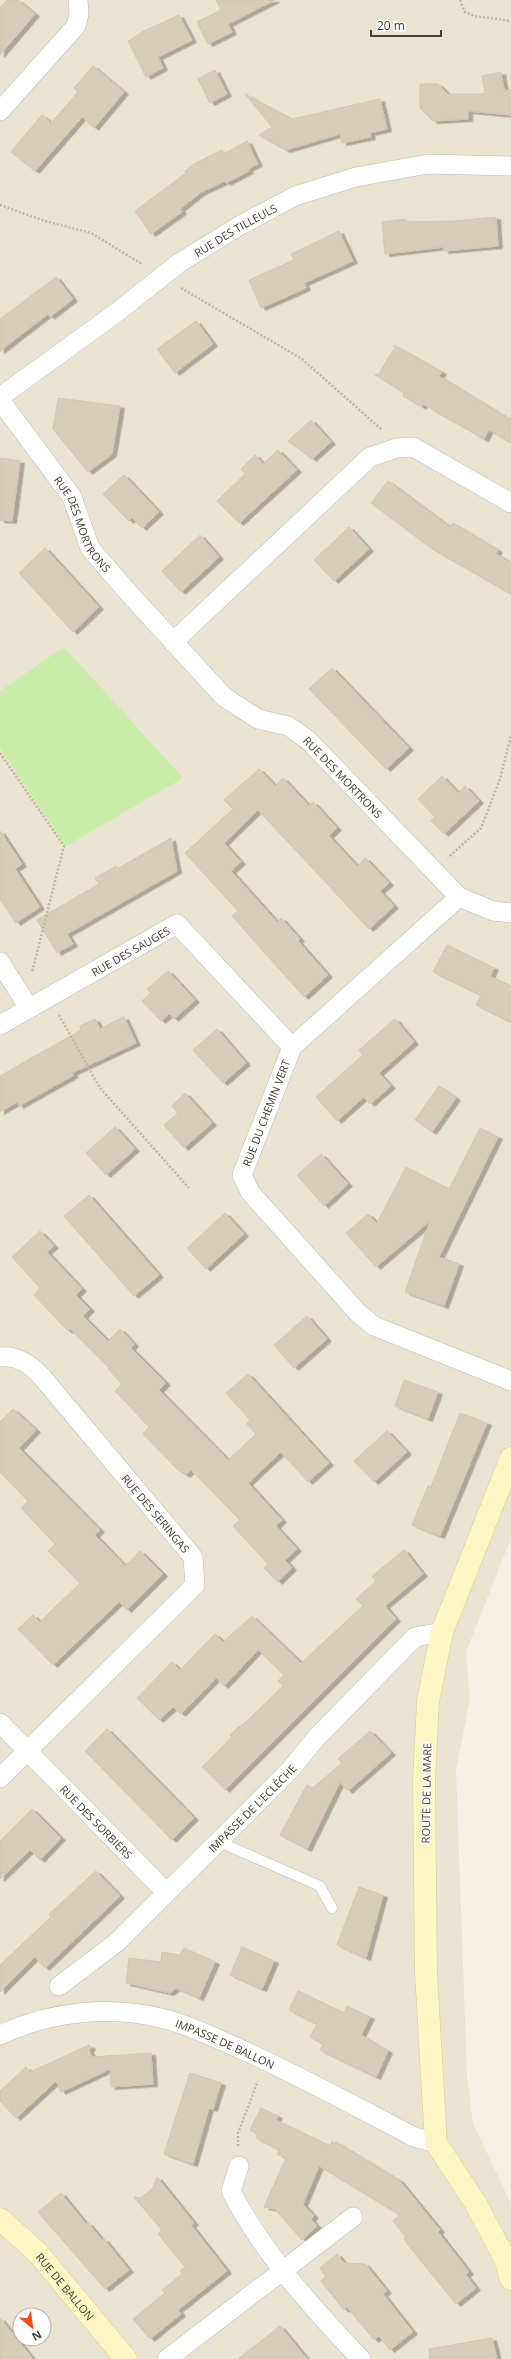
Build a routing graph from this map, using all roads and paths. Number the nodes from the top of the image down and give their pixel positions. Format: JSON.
{"nodes":[{"id":1,"x":78,"y":0,"type":"edge"},
{"id":2,"x":460,"y":0,"type":"edge"},
{"id":3,"x":511,"y":21,"type":"edge"},
{"id":4,"x":0,"y":111,"type":"edge"},
{"id":5,"x":511,"y":166,"type":"edge"},
{"id":6,"x":0,"y":205,"type":"edge"},
{"id":7,"x":162,"y":276,"type":"junction"},
{"id":8,"x":0,"y":398,"type":"edge"},
{"id":9,"x":403,"y":447,"type":"junction"},
{"id":10,"x":511,"y":502,"type":"edge"},
{"id":11,"x":173,"y":642,"type":"junction"},
{"id":12,"x":511,"y":735,"type":"edge"},
{"id":13,"x":0,"y":753,"type":"edge"},
{"id":14,"x":433,"y":870,"type":"junction"},
{"id":15,"x":459,"y":897,"type":"junction"},
{"id":16,"x":511,"y":912,"type":"edge"},
{"id":17,"x":0,"y":962,"type":"edge"},
{"id":18,"x":32,"y":972,"type":"dead end"},
{"id":19,"x":49,"y":997,"type":"junction"},
{"id":20,"x":29,"y":1008,"type":"junction"},
{"id":21,"x":0,"y":1025,"type":"edge"},
{"id":22,"x":292,"y":1047,"type":"junction"},
{"id":23,"x":189,"y":1188,"type":"dead end"},
{"id":24,"x":0,"y":1357,"type":"edge"},
{"id":25,"x":511,"y":1381,"type":"edge"},
{"id":26,"x":511,"y":1458,"type":"edge"},
{"id":27,"x":442,"y":1632,"type":"junction"},
{"id":28,"x":0,"y":1723,"type":"edge"},
{"id":29,"x":27,"y":1752,"type":"junction"},
{"id":30,"x":0,"y":1778,"type":"edge"},
{"id":31,"x":218,"y":1841,"type":"junction"},
{"id":32,"x":166,"y":1892,"type":"junction"},
{"id":33,"x":332,"y":1908,"type":"dead end"},
{"id":34,"x":59,"y":1986,"type":"dead end"},
{"id":35,"x":0,"y":2035,"type":"edge"},
{"id":36,"x":266,"y":2060,"type":"junction"},
{"id":37,"x":436,"y":2142,"type":"junction"},
{"id":38,"x":239,"y":2166,"type":"joint"},
{"id":39,"x":353,"y":2217,"type":"dead end"},
{"id":40,"x":0,"y":2220,"type":"edge"},
{"id":41,"x":284,"y":2270,"type":"junction"},
{"id":42,"x":511,"y":2279,"type":"edge"},
{"id":43,"x":126,"y":2359,"type":"edge"},
{"id":44,"x":167,"y":2359,"type":"edge"},
{"id":45,"x":361,"y":2359,"type":"edge"}],
"edges":[{"from":1,"to":4,"type":"street"},
{"from":2,"to":3,"type":"path"},
{"from":5,"to":7,"type":"street","name":"RUE DES TILLEULS"},
{"from":6,"to":7,"type":"path"},
{"from":7,"to":8,"type":"street","name":"RUE DES TILLEULS"},
{"from":7,"to":9,"type":"path"},
{"from":8,"to":11,"type":"street","name":"RUE DES MORTRONS"},
{"from":9,"to":10,"type":"street"},
{"from":9,"to":11,"type":"street"},
{"from":11,"to":14,"type":"street","name":"RUE DES MORTRONS"},
{"from":12,"to":14,"type":"path"},
{"from":13,"to":18,"type":"path"},
{"from":14,"to":15,"type":"street","name":"RUE DES MORTRONS"},
{"from":15,"to":16,"type":"street","name":"RUE DES MORTRONS"},
{"from":15,"to":22,"type":"street","name":"RUE DU CHEMIN VERT"},
{"from":17,"to":20,"type":"street"},
{"from":19,"to":20,"type":"street","name":"RUE DES SAUGES"},
{"from":19,"to":22,"type":"street","name":"RUE DES SAUGES"},
{"from":19,"to":23,"type":"path"},
{"from":20,"to":21,"type":"street","name":"RUE DES SAUGES"},
{"from":22,"to":25,"type":"street","name":"RUE DU CHEMIN VERT"},
{"from":24,"to":29,"type":"street","name":"RUE DES SERINGAS"},
{"from":26,"to":27,"type":"street","name":"ROUTE DE LA MARE"},
{"from":27,"to":31,"type":"street","name":"IMPASSE DE L'ECLÈCHE"},
{"from":27,"to":37,"type":"street","name":"ROUTE DE LA MARE"},
{"from":28,"to":29,"type":"street","name":"RUE DES SORBIERS"},
{"from":29,"to":30,"type":"street"},
{"from":29,"to":32,"type":"street","name":"RUE DES SORBIERS"},
{"from":31,"to":32,"type":"street","name":"IMPASSE DE L'ECLÈCHE"},
{"from":31,"to":33,"type":"lane"},
{"from":32,"to":34,"type":"street","name":"IMPASSE DE L'ECLÈCHE"},
{"from":35,"to":36,"type":"street","name":"IMPASSE DE BALLON"},
{"from":36,"to":37,"type":"street","name":"IMPASSE DE BALLON"},
{"from":36,"to":38,"type":"path"},
{"from":37,"to":42,"type":"street"},
{"from":38,"to":41,"type":"street"},
{"from":39,"to":41,"type":"street"},
{"from":40,"to":43,"type":"street","name":"RUE DE BALLON"},
{"from":41,"to":44,"type":"street"},
{"from":41,"to":45,"type":"street"}]}
